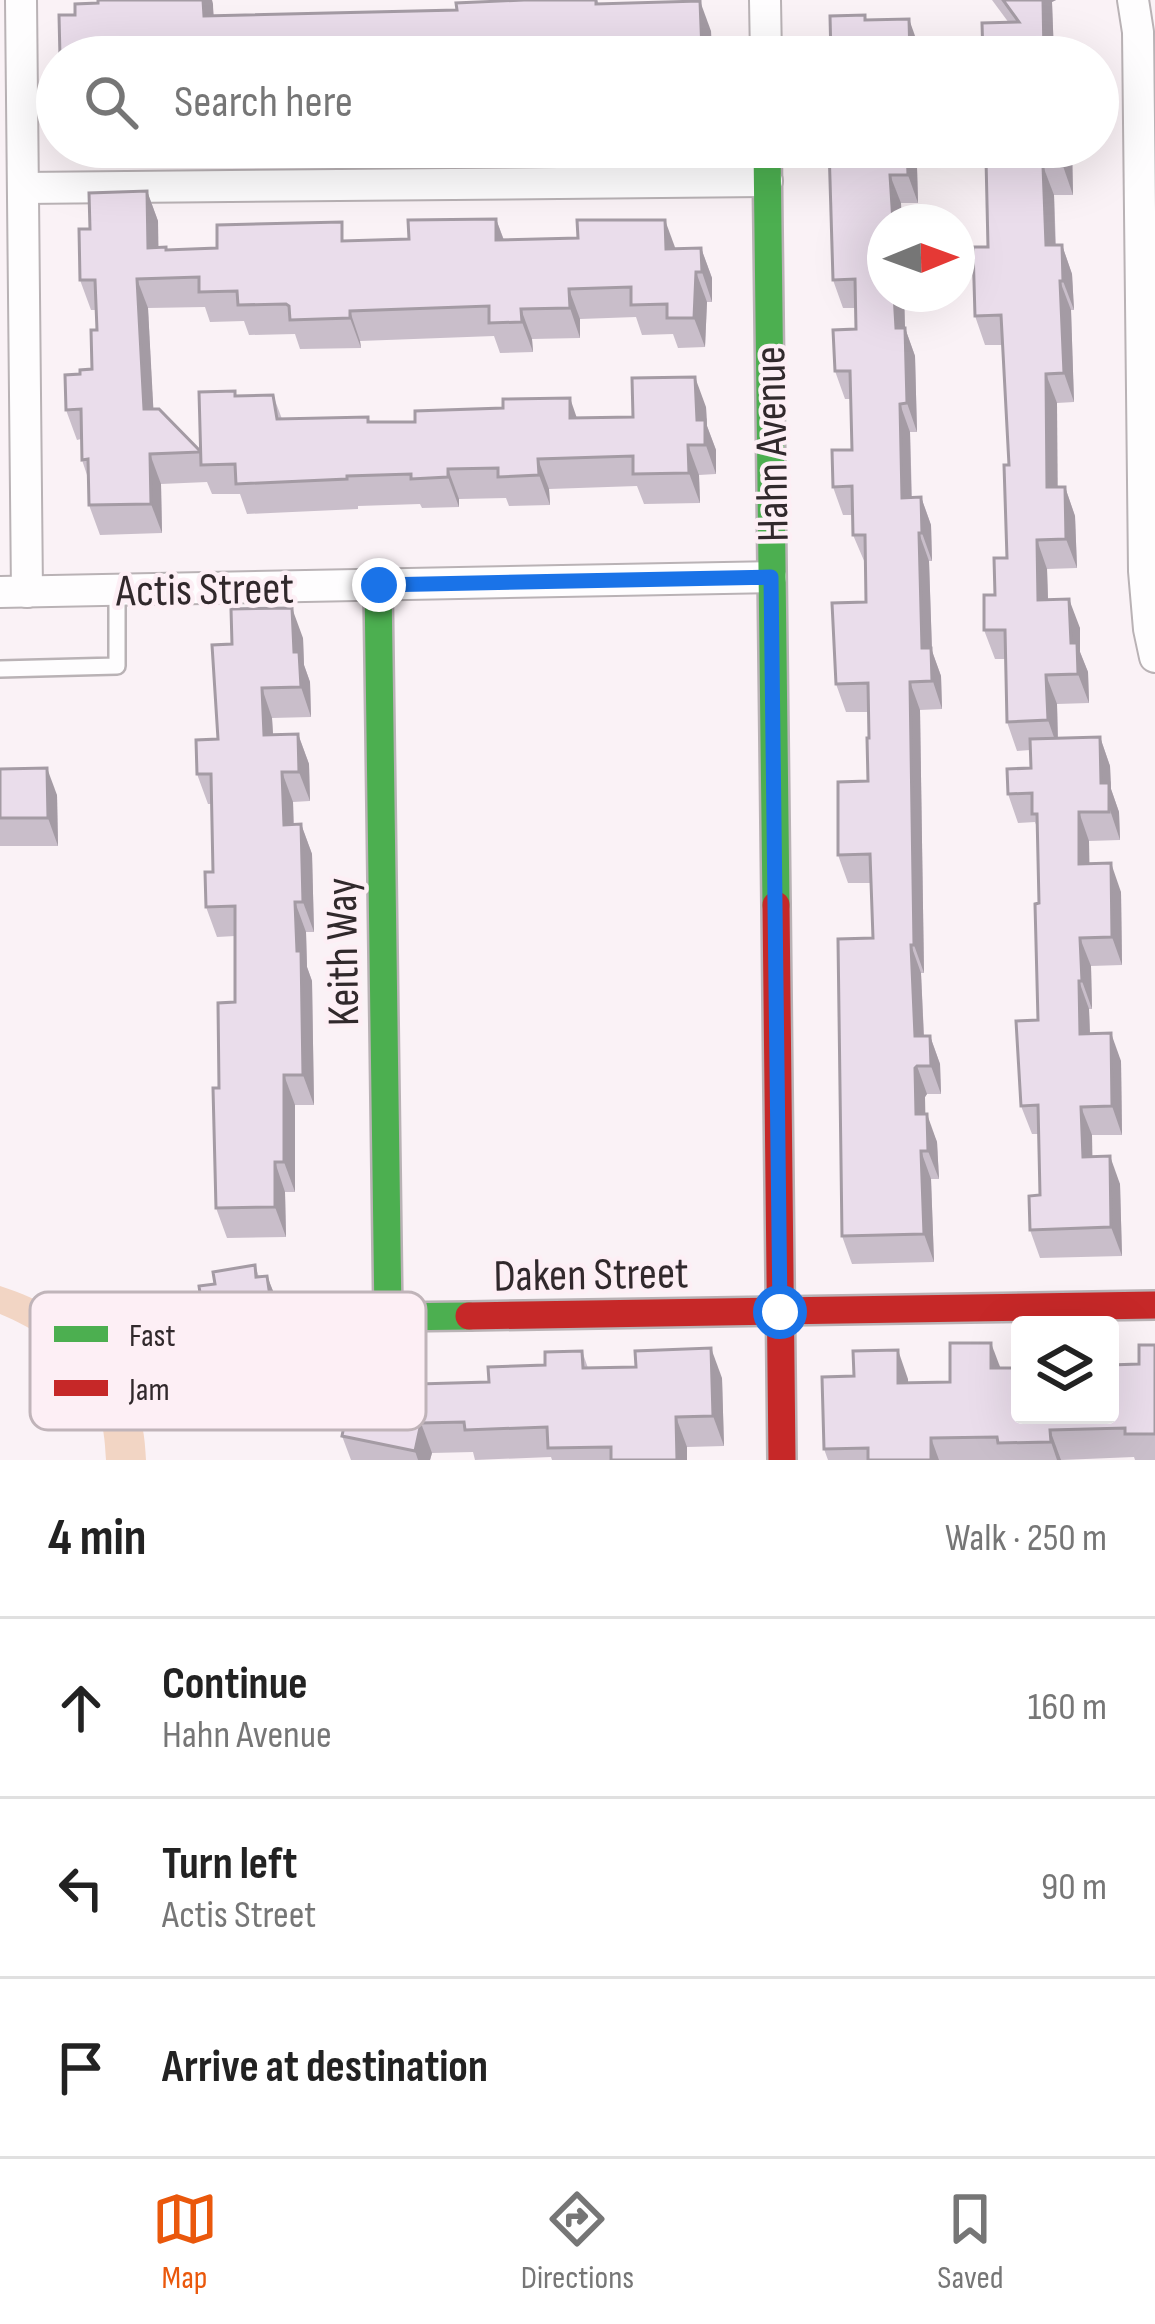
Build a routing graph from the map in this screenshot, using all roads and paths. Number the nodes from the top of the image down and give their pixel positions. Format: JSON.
{"nodes":[{"id":1,"x":21,"y":0,"type":"edge"},
{"id":2,"x":765,"y":0,"type":"edge"},
{"id":3,"x":1133,"y":0,"type":"edge"},
{"id":4,"x":766,"y":36,"type":"edge"},
{"id":5,"x":767,"y":168,"type":"edge"},
{"id":6,"x":767,"y":181,"type":"junction"},
{"id":7,"x":23,"y":188,"type":"junction"},
{"id":8,"x":771,"y":577,"type":"junction"},
{"id":9,"x":379,"y":585,"type":"junction"},
{"id":10,"x":117,"y":590,"type":"junction"},
{"id":11,"x":14,"y":592,"type":"edge"},
{"id":12,"x":1155,"y":657,"type":"edge"},
{"id":13,"x":0,"y":669,"type":"edge"},
{"id":14,"x":388,"y":1292,"type":"edge"},
{"id":15,"x":1155,"y":1305,"type":"edge"},
{"id":16,"x":780,"y":1312,"type":"junction"},
{"id":17,"x":426,"y":1317,"type":"edge"},
{"id":18,"x":782,"y":1460,"type":"edge"}],
"edges":[{"from":1,"to":7,"type":"street"},
{"from":2,"to":4,"type":"street"},
{"from":3,"to":12,"type":"street"},
{"from":5,"to":6,"type":"street","name":"Hahn Avenue"},
{"from":6,"to":7,"type":"street"},
{"from":6,"to":8,"type":"street","name":"Hahn Avenue"},
{"from":7,"to":11,"type":"street"},
{"from":8,"to":9,"type":"street","name":"Actis Street"},
{"from":8,"to":16,"type":"street","name":"Hahn Avenue"},
{"from":9,"to":10,"type":"street","name":"Actis Street"},
{"from":9,"to":14,"type":"street","name":"Keith Way"},
{"from":10,"to":11,"type":"street","name":"Actis Street"},
{"from":10,"to":13,"type":"lane"},
{"from":15,"to":16,"type":"street","name":"Daken Street"},
{"from":16,"to":17,"type":"street","name":"Daken Street"},
{"from":16,"to":18,"type":"street","name":"Hahn Avenue"}]}
